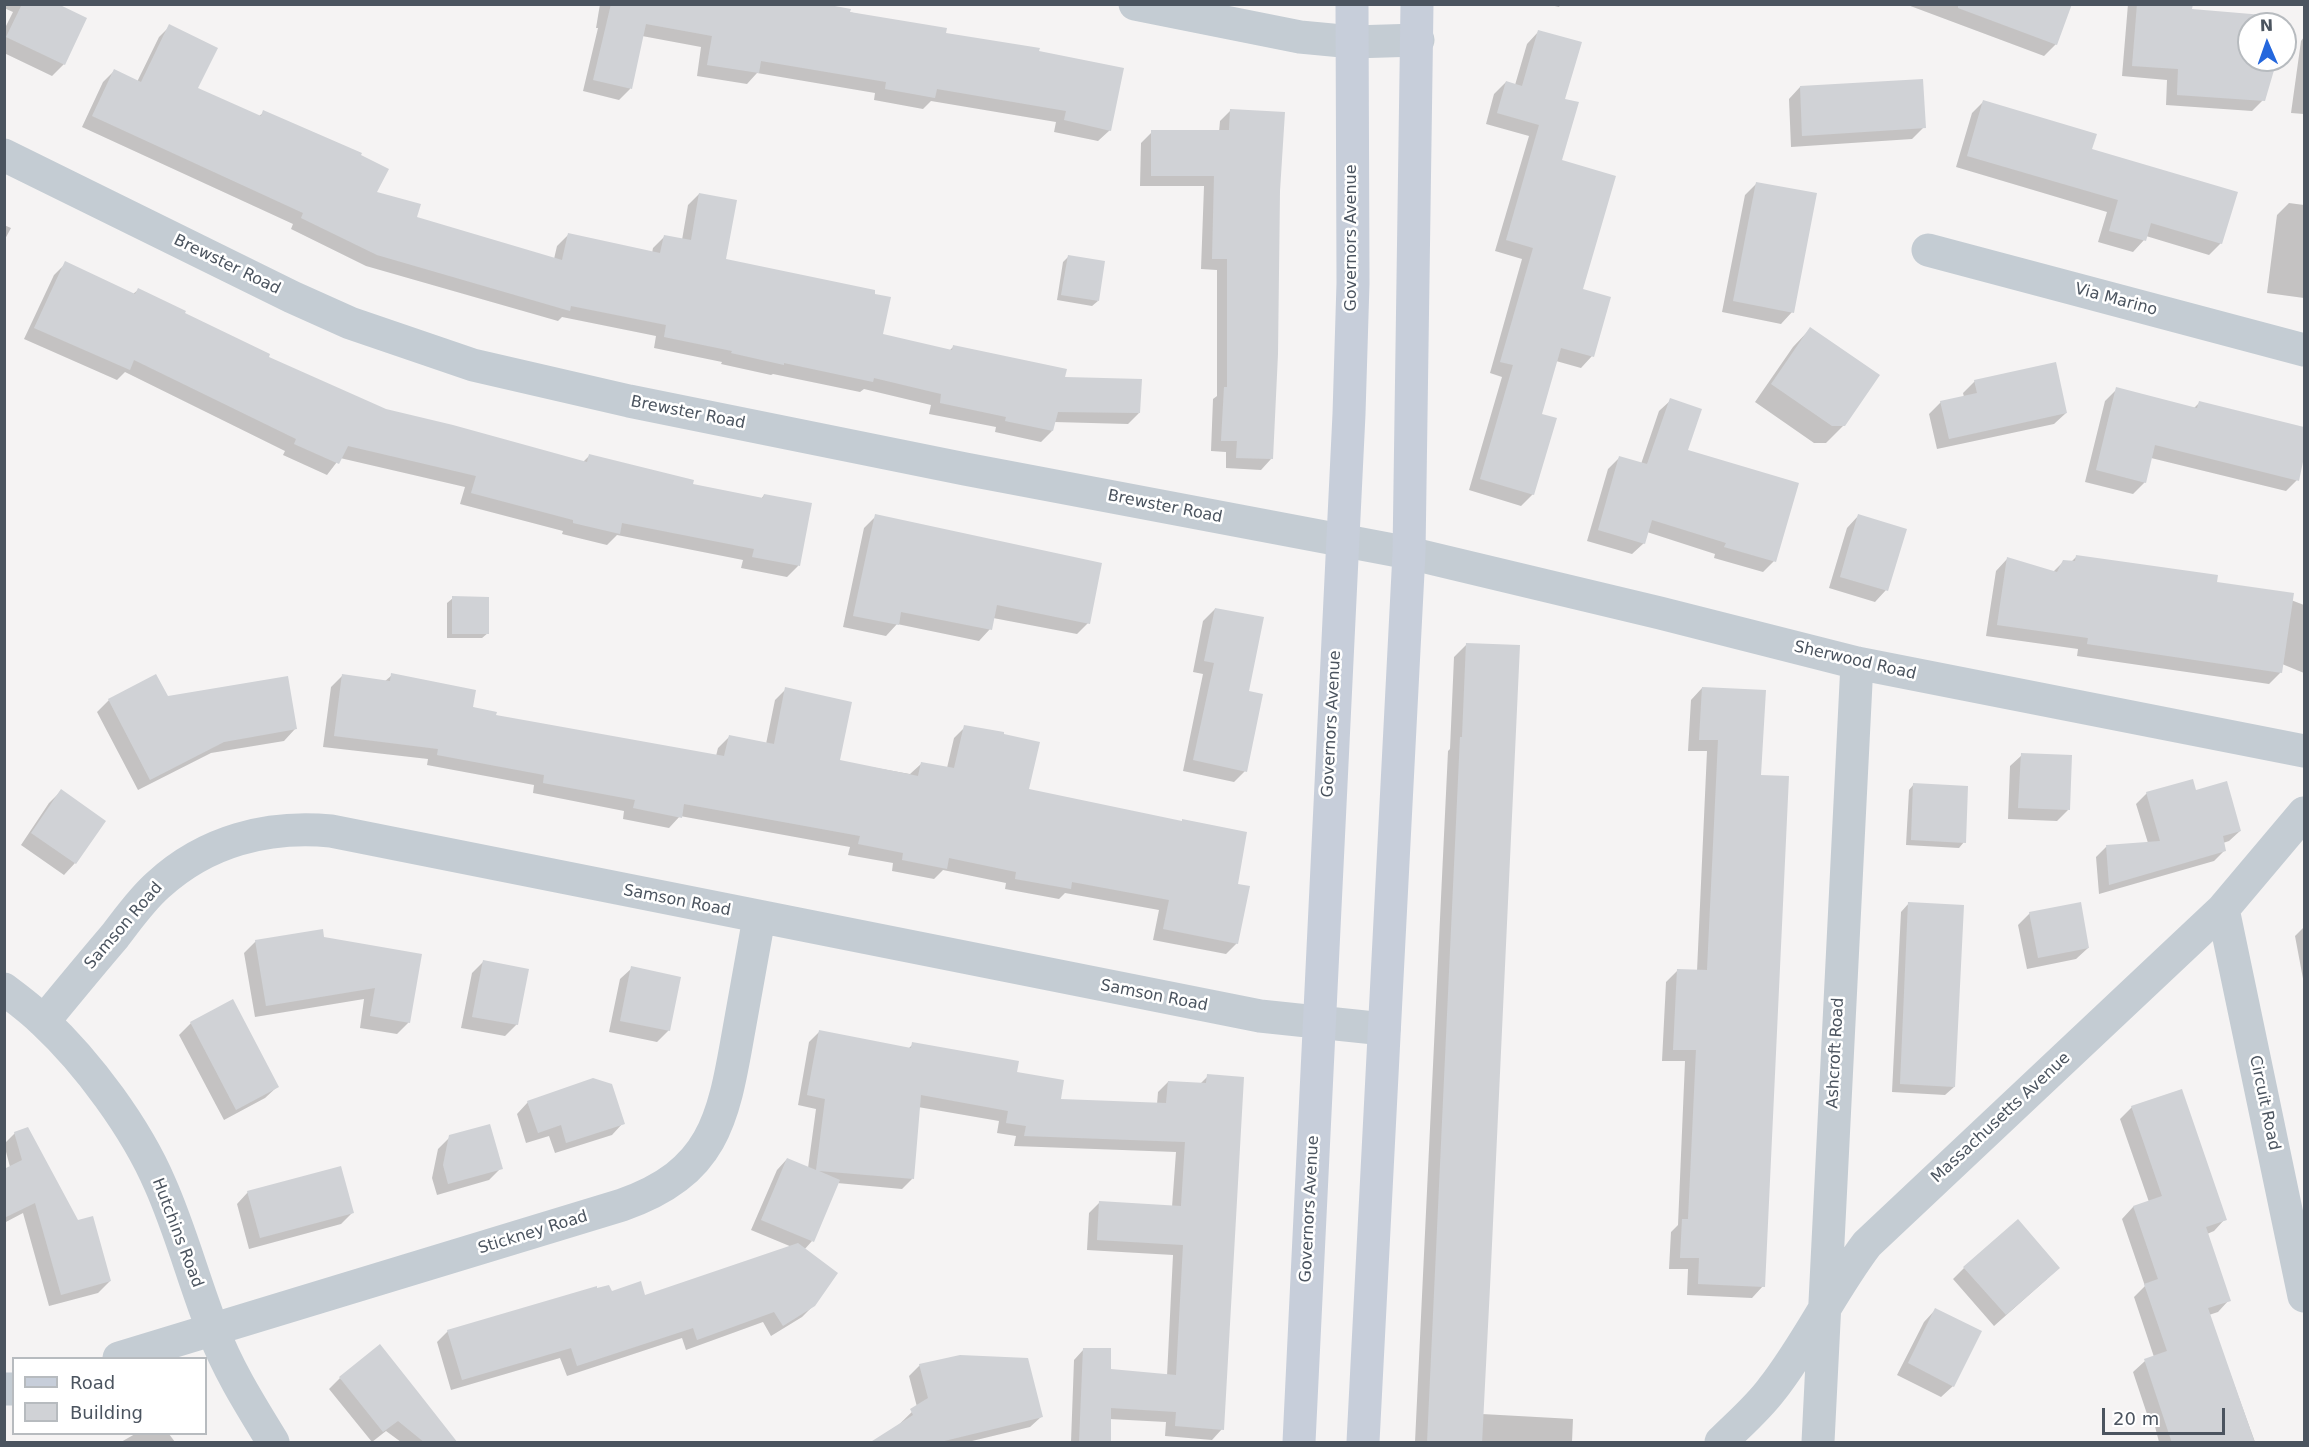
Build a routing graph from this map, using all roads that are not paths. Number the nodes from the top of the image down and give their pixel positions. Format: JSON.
{"nodes":[{"id":1,"x":1135,"y":4,"type":"edge"},
{"id":2,"x":1352,"y":4,"type":"edge"},
{"id":3,"x":1417,"y":4,"type":"edge"},
{"id":4,"x":1418,"y":40,"type":"junction"},
{"id":5,"x":1353,"y":42,"type":"junction"},
{"id":6,"x":4,"y":155,"type":"edge"},
{"id":7,"x":1928,"y":250,"type":"dead end"},
{"id":8,"x":2304,"y":350,"type":"edge"},
{"id":9,"x":1341,"y":541,"type":"junction"},
{"id":10,"x":1409,"y":554,"type":"junction"},
{"id":11,"x":1857,"y":663,"type":"junction"},
{"id":12,"x":2304,"y":751,"type":"edge"},
{"id":13,"x":2304,"y":813,"type":"edge"},
{"id":14,"x":2223,"y":909,"type":"junction"},
{"id":15,"x":759,"y":918,"type":"junction"},
{"id":16,"x":4,"y":989,"type":"edge"},
{"id":17,"x":44,"y":1021,"type":"junction"},
{"id":18,"x":1318,"y":1023,"type":"junction"},
{"id":19,"x":1384,"y":1029,"type":"junction"},
{"id":20,"x":2304,"y":1296,"type":"edge"},
{"id":21,"x":1823,"y":1308,"type":"junction"},
{"id":22,"x":213,"y":1330,"type":"junction"},
{"id":23,"x":125,"y":1357,"type":"edge"},
{"id":24,"x":273,"y":1443,"type":"edge"},
{"id":25,"x":1299,"y":1443,"type":"edge"},
{"id":26,"x":1364,"y":1443,"type":"edge"},
{"id":27,"x":1721,"y":1443,"type":"edge"},
{"id":28,"x":1818,"y":1443,"type":"edge"}],
"edges":[{"from":1,"to":5,"type":"street"},
{"from":2,"to":5,"type":"street","name":"Governors Avenue"},
{"from":3,"to":4,"type":"street"},
{"from":4,"to":5,"type":"street"},
{"from":4,"to":10,"type":"street"},
{"from":5,"to":9,"type":"street","name":"Governors Avenue"},
{"from":6,"to":9,"type":"street","name":"Brewster Road"},
{"from":7,"to":8,"type":"street","name":"Via Marino"},
{"from":9,"to":10,"type":"street","name":"Brewster Road"},
{"from":9,"to":18,"type":"street","name":"Governors Avenue"},
{"from":10,"to":11,"type":"street","name":"Sherwood Road"},
{"from":10,"to":19,"type":"street"},
{"from":11,"to":12,"type":"street","name":"Sherwood Road"},
{"from":11,"to":21,"type":"street","name":"Ashcroft Road"},
{"from":13,"to":14,"type":"street","name":"Massachusetts Avenue"},
{"from":14,"to":20,"type":"street","name":"Circuit Road"},
{"from":14,"to":21,"type":"street","name":"Massachusetts Avenue"},
{"from":15,"to":17,"type":"street","name":"Samson Road"},
{"from":15,"to":18,"type":"street","name":"Samson Road"},
{"from":15,"to":22,"type":"street","name":"Stickney Road"},
{"from":16,"to":17,"type":"street","name":"Hutchins Road"},
{"from":17,"to":22,"type":"street","name":"Hutchins Road"},
{"from":18,"to":19,"type":"street","name":"Samson Road"},
{"from":18,"to":25,"type":"street","name":"Governors Avenue"},
{"from":19,"to":26,"type":"street"},
{"from":21,"to":27,"type":"street","name":"Massachusetts Avenue"},
{"from":21,"to":28,"type":"street","name":"Ashcroft Road"},
{"from":22,"to":23,"type":"street","name":"Stickney Road"},
{"from":22,"to":24,"type":"street","name":"Hutchins Road"}]}
